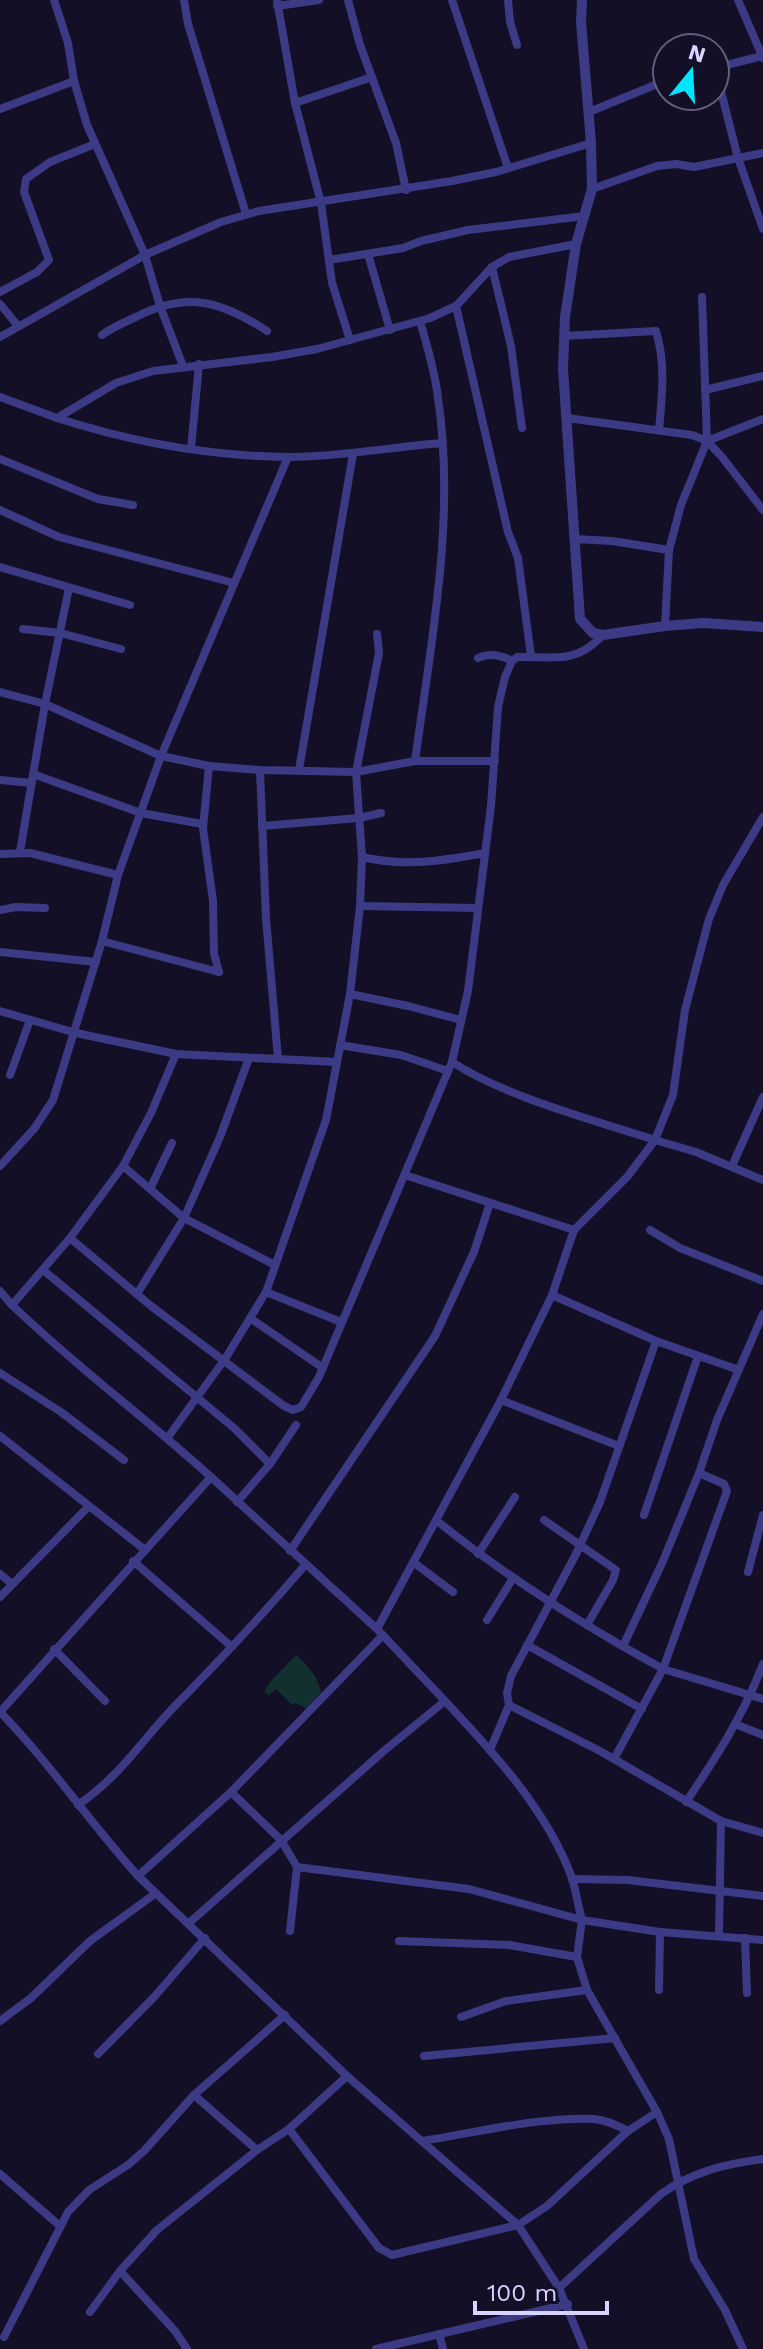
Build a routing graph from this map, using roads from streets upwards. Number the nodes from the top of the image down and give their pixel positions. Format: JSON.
{"nodes":[{"id":1,"x":54,"y":0,"type":"edge"},
{"id":2,"x":184,"y":0,"type":"edge"},
{"id":3,"x":319,"y":0,"type":"edge"},
{"id":4,"x":348,"y":0,"type":"edge"},
{"id":5,"x":452,"y":0,"type":"edge"},
{"id":6,"x":508,"y":0,"type":"edge"},
{"id":7,"x":582,"y":0,"type":"edge"},
{"id":8,"x":738,"y":0,"type":"edge"},
{"id":9,"x":277,"y":3,"type":"edge"},
{"id":10,"x":517,"y":45,"type":"dead end"},
{"id":11,"x":762,"y":58,"type":"edge"},
{"id":12,"x":372,"y":77,"type":"junction"},
{"id":13,"x":74,"y":81,"type":"junction"},
{"id":14,"x":651,"y":87,"type":"edge"},
{"id":15,"x":295,"y":103,"type":"junction"},
{"id":16,"x":0,"y":109,"type":"edge"},
{"id":17,"x":589,"y":112,"type":"junction"},
{"id":18,"x":591,"y":143,"type":"junction"},
{"id":19,"x":95,"y":144,"type":"junction"},
{"id":20,"x":763,"y":153,"type":"edge"},
{"id":21,"x":738,"y":158,"type":"junction"},
{"id":22,"x":508,"y":168,"type":"junction"},
{"id":23,"x":592,"y":189,"type":"junction"},
{"id":24,"x":406,"y":190,"type":"junction"},
{"id":25,"x":321,"y":203,"type":"junction"},
{"id":26,"x":246,"y":214,"type":"junction"},
{"id":27,"x":584,"y":216,"type":"junction"},
{"id":28,"x":763,"y":229,"type":"edge"},
{"id":29,"x":576,"y":244,"type":"junction"},
{"id":30,"x":368,"y":254,"type":"junction"},
{"id":31,"x":145,"y":255,"type":"junction"},
{"id":32,"x":329,"y":260,"type":"junction"},
{"id":33,"x":492,"y":267,"type":"junction"},
{"id":34,"x":0,"y":292,"type":"edge"},
{"id":35,"x":702,"y":297,"type":"dead end"},
{"id":36,"x":0,"y":304,"type":"edge"},
{"id":37,"x":160,"y":306,"type":"junction"},
{"id":38,"x":456,"y":306,"type":"junction"},
{"id":39,"x":420,"y":321,"type":"junction"},
{"id":40,"x":18,"y":326,"type":"junction"},
{"id":41,"x":390,"y":330,"type":"junction"},
{"id":42,"x":267,"y":331,"type":"dead end"},
{"id":43,"x":102,"y":335,"type":"dead end"},
{"id":44,"x":564,"y":336,"type":"junction"},
{"id":45,"x":0,"y":337,"type":"edge"},
{"id":46,"x":350,"y":340,"type":"junction"},
{"id":47,"x":199,"y":364,"type":"junction"},
{"id":48,"x":183,"y":366,"type":"junction"},
{"id":49,"x":763,"y":376,"type":"edge"},
{"id":50,"x":705,"y":390,"type":"junction"},
{"id":51,"x":0,"y":397,"type":"edge"},
{"id":52,"x":57,"y":418,"type":"junction"},
{"id":53,"x":567,"y":418,"type":"junction"},
{"id":54,"x":763,"y":419,"type":"edge"},
{"id":55,"x":522,"y":428,"type":"dead end"},
{"id":56,"x":659,"y":430,"type":"junction"},
{"id":57,"x":707,"y":441,"type":"junction"},
{"id":58,"x":442,"y":443,"type":"junction"},
{"id":59,"x":191,"y":449,"type":"junction"},
{"id":60,"x":353,"y":454,"type":"junction"},
{"id":61,"x":288,"y":457,"type":"junction"},
{"id":62,"x":0,"y":459,"type":"edge"},
{"id":63,"x":133,"y":505,"type":"dead end"},
{"id":64,"x":0,"y":510,"type":"edge"},
{"id":65,"x":763,"y":510,"type":"edge"},
{"id":66,"x":574,"y":539,"type":"junction"},
{"id":67,"x":669,"y":550,"type":"junction"},
{"id":68,"x":0,"y":567,"type":"edge"},
{"id":69,"x":234,"y":583,"type":"junction"},
{"id":70,"x":69,"y":588,"type":"junction"},
{"id":71,"x":130,"y":605,"type":"dead end"},
{"id":72,"x":665,"y":626,"type":"junction"},
{"id":73,"x":763,"y":627,"type":"edge"},
{"id":74,"x":23,"y":629,"type":"dead end"},
{"id":75,"x":60,"y":633,"type":"junction"},
{"id":76,"x":377,"y":634,"type":"dead end"},
{"id":77,"x":603,"y":635,"type":"junction"},
{"id":78,"x":121,"y":649,"type":"dead end"},
{"id":79,"x":531,"y":656,"type":"junction"},
{"id":80,"x":478,"y":658,"type":"dead end"},
{"id":81,"x":512,"y":661,"type":"junction"},
{"id":82,"x":0,"y":692,"type":"edge"},
{"id":83,"x":45,"y":704,"type":"junction"},
{"id":84,"x":161,"y":756,"type":"junction"},
{"id":85,"x":415,"y":761,"type":"junction"},
{"id":86,"x":495,"y":761,"type":"junction"},
{"id":87,"x":209,"y":766,"type":"junction"},
{"id":88,"x":260,"y":770,"type":"junction"},
{"id":89,"x":299,"y":770,"type":"junction"},
{"id":90,"x":356,"y":772,"type":"junction"},
{"id":91,"x":32,"y":778,"type":"junction"},
{"id":92,"x":0,"y":780,"type":"edge"},
{"id":93,"x":141,"y":813,"type":"junction"},
{"id":94,"x":381,"y":813,"type":"dead end"},
{"id":95,"x":763,"y":817,"type":"edge"},
{"id":96,"x":359,"y":818,"type":"junction"},
{"id":97,"x":202,"y":824,"type":"junction"},
{"id":98,"x":262,"y":826,"type":"junction"},
{"id":99,"x":20,"y":852,"type":"junction"},
{"id":100,"x":485,"y":853,"type":"junction"},
{"id":101,"x":0,"y":854,"type":"edge"},
{"id":102,"x":362,"y":857,"type":"junction"},
{"id":103,"x":118,"y":875,"type":"junction"},
{"id":104,"x":360,"y":906,"type":"junction"},
{"id":105,"x":45,"y":908,"type":"dead end"},
{"id":106,"x":478,"y":908,"type":"junction"},
{"id":107,"x":0,"y":910,"type":"edge"},
{"id":108,"x":102,"y":941,"type":"junction"},
{"id":109,"x":0,"y":952,"type":"edge"},
{"id":110,"x":96,"y":962,"type":"junction"},
{"id":111,"x":350,"y":994,"type":"junction"},
{"id":112,"x":0,"y":1011,"type":"edge"},
{"id":113,"x":30,"y":1020,"type":"junction"},
{"id":114,"x":461,"y":1020,"type":"junction"},
{"id":115,"x":76,"y":1033,"type":"junction"},
{"id":116,"x":340,"y":1045,"type":"junction"},
{"id":117,"x":176,"y":1054,"type":"junction"},
{"id":118,"x":249,"y":1058,"type":"junction"},
{"id":119,"x":278,"y":1059,"type":"junction"},
{"id":120,"x":337,"y":1062,"type":"junction"},
{"id":121,"x":450,"y":1067,"type":"junction"},
{"id":122,"x":10,"y":1075,"type":"dead end"},
{"id":123,"x":763,"y":1097,"type":"edge"},
{"id":124,"x":655,"y":1140,"type":"junction"},
{"id":125,"x":172,"y":1143,"type":"dead end"},
{"id":126,"x":0,"y":1166,"type":"edge"},
{"id":127,"x":123,"y":1166,"type":"junction"},
{"id":128,"x":732,"y":1166,"type":"junction"},
{"id":129,"x":405,"y":1175,"type":"junction"},
{"id":130,"x":763,"y":1180,"type":"edge"},
{"id":131,"x":150,"y":1189,"type":"junction"},
{"id":132,"x":490,"y":1203,"type":"junction"},
{"id":133,"x":184,"y":1218,"type":"junction"},
{"id":134,"x":574,"y":1230,"type":"junction"},
{"id":135,"x":650,"y":1230,"type":"dead end"},
{"id":136,"x":70,"y":1238,"type":"junction"},
{"id":137,"x":275,"y":1265,"type":"junction"},
{"id":138,"x":43,"y":1270,"type":"junction"},
{"id":139,"x":763,"y":1281,"type":"edge"},
{"id":140,"x":0,"y":1291,"type":"edge"},
{"id":141,"x":266,"y":1292,"type":"junction"},
{"id":142,"x":137,"y":1294,"type":"junction"},
{"id":143,"x":552,"y":1295,"type":"junction"},
{"id":144,"x":12,"y":1305,"type":"junction"},
{"id":145,"x":763,"y":1314,"type":"edge"},
{"id":146,"x":250,"y":1318,"type":"junction"},
{"id":147,"x":341,"y":1322,"type":"junction"},
{"id":148,"x":656,"y":1341,"type":"junction"},
{"id":149,"x":698,"y":1356,"type":"junction"},
{"id":150,"x":225,"y":1359,"type":"junction"},
{"id":151,"x":323,"y":1368,"type":"junction"},
{"id":152,"x":739,"y":1370,"type":"junction"},
{"id":153,"x":0,"y":1373,"type":"edge"},
{"id":154,"x":196,"y":1398,"type":"junction"},
{"id":155,"x":501,"y":1400,"type":"junction"},
{"id":156,"x":296,"y":1425,"type":"dead end"},
{"id":157,"x":0,"y":1436,"type":"edge"},
{"id":158,"x":168,"y":1437,"type":"junction"},
{"id":159,"x":619,"y":1446,"type":"junction"},
{"id":160,"x":124,"y":1460,"type":"dead end"},
{"id":161,"x":270,"y":1464,"type":"junction"},
{"id":162,"x":699,"y":1473,"type":"junction"},
{"id":163,"x":211,"y":1477,"type":"junction"},
{"id":164,"x":515,"y":1497,"type":"dead end"},
{"id":165,"x":237,"y":1502,"type":"junction"},
{"id":166,"x":89,"y":1506,"type":"junction"},
{"id":167,"x":644,"y":1515,"type":"dead end"},
{"id":168,"x":763,"y":1515,"type":"edge"},
{"id":169,"x":436,"y":1520,"type":"junction"},
{"id":170,"x":544,"y":1520,"type":"dead end"},
{"id":171,"x":580,"y":1545,"type":"junction"},
{"id":172,"x":144,"y":1549,"type":"junction"},
{"id":173,"x":290,"y":1551,"type":"junction"},
{"id":174,"x":478,"y":1554,"type":"junction"},
{"id":175,"x":133,"y":1561,"type":"junction"},
{"id":176,"x":413,"y":1562,"type":"junction"},
{"id":177,"x":305,"y":1565,"type":"junction"},
{"id":178,"x":748,"y":1572,"type":"dead end"},
{"id":179,"x":0,"y":1574,"type":"edge"},
{"id":180,"x":513,"y":1578,"type":"junction"},
{"id":181,"x":12,"y":1584,"type":"junction"},
{"id":182,"x":453,"y":1592,"type":"dead end"},
{"id":183,"x":0,"y":1597,"type":"edge"},
{"id":184,"x":551,"y":1602,"type":"junction"},
{"id":185,"x":487,"y":1620,"type":"dead end"},
{"id":186,"x":587,"y":1625,"type":"junction"},
{"id":187,"x":380,"y":1632,"type":"junction"},
{"id":188,"x":527,"y":1645,"type":"junction"},
{"id":189,"x":623,"y":1646,"type":"junction"},
{"id":190,"x":232,"y":1647,"type":"junction"},
{"id":191,"x":54,"y":1649,"type":"junction"},
{"id":192,"x":763,"y":1664,"type":"edge"},
{"id":193,"x":663,"y":1669,"type":"junction"},
{"id":194,"x":751,"y":1695,"type":"junction"},
{"id":195,"x":763,"y":1699,"type":"edge"},
{"id":196,"x":105,"y":1701,"type":"dead end"},
{"id":197,"x":445,"y":1701,"type":"junction"},
{"id":198,"x":509,"y":1705,"type":"junction"},
{"id":199,"x":642,"y":1709,"type":"junction"},
{"id":200,"x":0,"y":1712,"type":"edge"},
{"id":201,"x":735,"y":1724,"type":"junction"},
{"id":202,"x":763,"y":1735,"type":"edge"},
{"id":203,"x":490,"y":1750,"type":"junction"},
{"id":204,"x":614,"y":1759,"type":"junction"},
{"id":205,"x":231,"y":1792,"type":"junction"},
{"id":206,"x":686,"y":1802,"type":"junction"},
{"id":207,"x":78,"y":1805,"type":"junction"},
{"id":208,"x":721,"y":1821,"type":"junction"},
{"id":209,"x":763,"y":1833,"type":"edge"},
{"id":210,"x":281,"y":1840,"type":"junction"},
{"id":211,"x":297,"y":1867,"type":"junction"},
{"id":212,"x":138,"y":1876,"type":"junction"},
{"id":213,"x":572,"y":1879,"type":"junction"},
{"id":214,"x":720,"y":1890,"type":"junction"},
{"id":215,"x":156,"y":1893,"type":"junction"},
{"id":216,"x":763,"y":1896,"type":"edge"},
{"id":217,"x":582,"y":1920,"type":"junction"},
{"id":218,"x":189,"y":1923,"type":"junction"},
{"id":219,"x":290,"y":1931,"type":"dead end"},
{"id":220,"x":660,"y":1932,"type":"junction"},
{"id":221,"x":719,"y":1935,"type":"junction"},
{"id":222,"x":205,"y":1938,"type":"junction"},
{"id":223,"x":745,"y":1938,"type":"junction"},
{"id":224,"x":763,"y":1940,"type":"edge"},
{"id":225,"x":399,"y":1941,"type":"dead end"},
{"id":226,"x":577,"y":1957,"type":"junction"},
{"id":227,"x":587,"y":1990,"type":"junction"},
{"id":228,"x":659,"y":1990,"type":"dead end"},
{"id":229,"x":747,"y":1993,"type":"dead end"},
{"id":230,"x":285,"y":2015,"type":"junction"},
{"id":231,"x":461,"y":2017,"type":"dead end"},
{"id":232,"x":0,"y":2021,"type":"edge"},
{"id":233,"x":615,"y":2038,"type":"junction"},
{"id":234,"x":98,"y":2054,"type":"dead end"},
{"id":235,"x":424,"y":2056,"type":"dead end"},
{"id":236,"x":347,"y":2076,"type":"junction"},
{"id":237,"x":194,"y":2095,"type":"junction"},
{"id":238,"x":657,"y":2112,"type":"junction"},
{"id":239,"x":289,"y":2129,"type":"junction"},
{"id":240,"x":628,"y":2131,"type":"junction"},
{"id":241,"x":422,"y":2141,"type":"junction"},
{"id":242,"x":257,"y":2150,"type":"junction"},
{"id":243,"x":763,"y":2159,"type":"edge"},
{"id":244,"x":0,"y":2174,"type":"edge"},
{"id":245,"x":679,"y":2181,"type":"junction"},
{"id":246,"x":518,"y":2225,"type":"junction"},
{"id":247,"x":60,"y":2226,"type":"junction"},
{"id":248,"x":120,"y":2271,"type":"junction"},
{"id":249,"x":559,"y":2288,"type":"junction"},
{"id":250,"x":568,"y":2304,"type":"junction"},
{"id":251,"x":90,"y":2312,"type":"dead end"},
{"id":252,"x":439,"y":2334,"type":"junction"},
{"id":253,"x":4,"y":2337,"type":"dead end"},
{"id":254,"x":187,"y":2349,"type":"edge"},
{"id":255,"x":376,"y":2349,"type":"edge"},
{"id":256,"x":443,"y":2349,"type":"edge"},
{"id":257,"x":584,"y":2349,"type":"edge"},
{"id":258,"x":743,"y":2349,"type":"edge"}],
"edges":[{"from":1,"to":13,"type":"street"},
{"from":2,"to":26,"type":"street"},
{"from":3,"to":9,"type":"street"},
{"from":4,"to":12,"type":"street"},
{"from":5,"to":22,"type":"street"},
{"from":6,"to":10,"type":"street"},
{"from":7,"to":17,"type":"street"},
{"from":8,"to":11,"type":"street"},
{"from":9,"to":15,"type":"street"},
{"from":11,"to":21,"type":"street"},
{"from":12,"to":15,"type":"street"},
{"from":12,"to":24,"type":"street"},
{"from":13,"to":16,"type":"street"},
{"from":13,"to":19,"type":"street"},
{"from":14,"to":17,"type":"street"},
{"from":15,"to":25,"type":"street"},
{"from":17,"to":18,"type":"street"},
{"from":18,"to":22,"type":"street"},
{"from":18,"to":23,"type":"street"},
{"from":19,"to":31,"type":"street"},
{"from":19,"to":34,"type":"street"},
{"from":20,"to":21,"type":"street"},
{"from":21,"to":23,"type":"street"},
{"from":21,"to":28,"type":"street"},
{"from":22,"to":24,"type":"street"},
{"from":23,"to":27,"type":"street"},
{"from":24,"to":25,"type":"street"},
{"from":25,"to":26,"type":"street"},
{"from":25,"to":32,"type":"street"},
{"from":26,"to":31,"type":"street"},
{"from":27,"to":29,"type":"street"},
{"from":27,"to":30,"type":"street"},
{"from":29,"to":33,"type":"street"},
{"from":29,"to":44,"type":"street"},
{"from":30,"to":32,"type":"street"},
{"from":30,"to":41,"type":"street"},
{"from":31,"to":37,"type":"street"},
{"from":31,"to":40,"type":"street"},
{"from":32,"to":46,"type":"street"},
{"from":33,"to":38,"type":"street"},
{"from":33,"to":55,"type":"street"},
{"from":35,"to":50,"type":"street"},
{"from":36,"to":40,"type":"street"},
{"from":37,"to":42,"type":"street"},
{"from":37,"to":43,"type":"street"},
{"from":37,"to":48,"type":"street"},
{"from":38,"to":39,"type":"street"},
{"from":38,"to":79,"type":"street"},
{"from":39,"to":41,"type":"street"},
{"from":39,"to":58,"type":"street"},
{"from":40,"to":45,"type":"street"},
{"from":41,"to":46,"type":"street"},
{"from":44,"to":53,"type":"street"},
{"from":44,"to":56,"type":"street"},
{"from":46,"to":47,"type":"street"},
{"from":47,"to":48,"type":"street"},
{"from":47,"to":59,"type":"street"},
{"from":48,"to":52,"type":"street"},
{"from":49,"to":50,"type":"street"},
{"from":50,"to":57,"type":"street"},
{"from":51,"to":52,"type":"street"},
{"from":52,"to":59,"type":"street"},
{"from":53,"to":56,"type":"street"},
{"from":53,"to":66,"type":"street"},
{"from":54,"to":57,"type":"street"},
{"from":56,"to":57,"type":"street"},
{"from":57,"to":65,"type":"street"},
{"from":57,"to":67,"type":"street"},
{"from":58,"to":60,"type":"street"},
{"from":58,"to":85,"type":"street"},
{"from":59,"to":61,"type":"street"},
{"from":60,"to":61,"type":"street"},
{"from":60,"to":89,"type":"street"},
{"from":61,"to":69,"type":"street"},
{"from":62,"to":63,"type":"street"},
{"from":64,"to":69,"type":"street"},
{"from":66,"to":67,"type":"street"},
{"from":66,"to":77,"type":"street"},
{"from":67,"to":72,"type":"street"},
{"from":68,"to":70,"type":"street"},
{"from":69,"to":84,"type":"street"},
{"from":70,"to":71,"type":"street"},
{"from":70,"to":75,"type":"street"},
{"from":72,"to":73,"type":"street"},
{"from":72,"to":77,"type":"street"},
{"from":74,"to":75,"type":"street"},
{"from":75,"to":78,"type":"street"},
{"from":75,"to":83,"type":"street"},
{"from":76,"to":90,"type":"street"},
{"from":77,"to":79,"type":"street"},
{"from":79,"to":81,"type":"street"},
{"from":80,"to":81,"type":"street"},
{"from":81,"to":86,"type":"street"},
{"from":82,"to":83,"type":"street"},
{"from":83,"to":84,"type":"street"},
{"from":83,"to":91,"type":"street"},
{"from":84,"to":87,"type":"street"},
{"from":84,"to":93,"type":"street"},
{"from":85,"to":86,"type":"street"},
{"from":85,"to":90,"type":"street"},
{"from":86,"to":100,"type":"street"},
{"from":87,"to":88,"type":"street"},
{"from":87,"to":97,"type":"street"},
{"from":88,"to":89,"type":"street"},
{"from":88,"to":98,"type":"street"},
{"from":89,"to":90,"type":"street"},
{"from":90,"to":96,"type":"street"},
{"from":91,"to":92,"type":"street"},
{"from":91,"to":93,"type":"street"},
{"from":91,"to":99,"type":"street"},
{"from":93,"to":97,"type":"street"},
{"from":93,"to":103,"type":"street"},
{"from":94,"to":96,"type":"street"},
{"from":95,"to":124,"type":"street"},
{"from":96,"to":98,"type":"street"},
{"from":96,"to":102,"type":"street"},
{"from":97,"to":108,"type":"street"},
{"from":98,"to":119,"type":"street"},
{"from":99,"to":101,"type":"street"},
{"from":99,"to":103,"type":"street"},
{"from":100,"to":102,"type":"street"},
{"from":100,"to":106,"type":"street"},
{"from":102,"to":104,"type":"street"},
{"from":103,"to":108,"type":"street"},
{"from":104,"to":106,"type":"street"},
{"from":104,"to":111,"type":"street"},
{"from":105,"to":107,"type":"street"},
{"from":106,"to":114,"type":"street"},
{"from":108,"to":110,"type":"street"},
{"from":109,"to":110,"type":"street"},
{"from":110,"to":115,"type":"street"},
{"from":111,"to":114,"type":"street"},
{"from":111,"to":116,"type":"street"},
{"from":112,"to":113,"type":"street"},
{"from":113,"to":115,"type":"street"},
{"from":113,"to":122,"type":"street"},
{"from":114,"to":121,"type":"street"},
{"from":115,"to":117,"type":"street"},
{"from":115,"to":126,"type":"street"},
{"from":116,"to":120,"type":"street"},
{"from":116,"to":121,"type":"street"},
{"from":117,"to":118,"type":"street"},
{"from":117,"to":127,"type":"street"},
{"from":118,"to":119,"type":"street"},
{"from":118,"to":133,"type":"street"},
{"from":119,"to":120,"type":"street"},
{"from":120,"to":137,"type":"street"},
{"from":121,"to":124,"type":"street"},
{"from":121,"to":129,"type":"street"},
{"from":123,"to":128,"type":"street"},
{"from":124,"to":128,"type":"street"},
{"from":124,"to":134,"type":"street"},
{"from":125,"to":131,"type":"street"},
{"from":127,"to":131,"type":"street"},
{"from":127,"to":136,"type":"street"},
{"from":128,"to":130,"type":"street"},
{"from":129,"to":132,"type":"street"},
{"from":129,"to":147,"type":"street"},
{"from":131,"to":133,"type":"street"},
{"from":132,"to":134,"type":"street"},
{"from":132,"to":173,"type":"street"},
{"from":133,"to":137,"type":"street"},
{"from":133,"to":142,"type":"street"},
{"from":134,"to":143,"type":"street"},
{"from":135,"to":139,"type":"street"},
{"from":136,"to":138,"type":"street"},
{"from":136,"to":142,"type":"street"},
{"from":137,"to":141,"type":"street"},
{"from":138,"to":144,"type":"street"},
{"from":138,"to":154,"type":"street"},
{"from":140,"to":144,"type":"street"},
{"from":141,"to":146,"type":"street"},
{"from":141,"to":147,"type":"street"},
{"from":142,"to":150,"type":"street"},
{"from":143,"to":148,"type":"street"},
{"from":143,"to":155,"type":"street"},
{"from":144,"to":158,"type":"street"},
{"from":145,"to":152,"type":"street"},
{"from":146,"to":150,"type":"street"},
{"from":146,"to":151,"type":"street"},
{"from":147,"to":151,"type":"street"},
{"from":148,"to":149,"type":"street"},
{"from":148,"to":159,"type":"street"},
{"from":149,"to":152,"type":"street"},
{"from":149,"to":167,"type":"street"},
{"from":150,"to":151,"type":"street"},
{"from":150,"to":154,"type":"street"},
{"from":152,"to":162,"type":"street"},
{"from":153,"to":160,"type":"street"},
{"from":154,"to":158,"type":"street"},
{"from":154,"to":161,"type":"street"},
{"from":155,"to":159,"type":"street"},
{"from":155,"to":169,"type":"street"},
{"from":156,"to":161,"type":"street"},
{"from":157,"to":166,"type":"street"},
{"from":158,"to":163,"type":"street"},
{"from":159,"to":171,"type":"street"},
{"from":161,"to":165,"type":"street"},
{"from":162,"to":189,"type":"street"},
{"from":162,"to":193,"type":"street"},
{"from":163,"to":165,"type":"street"},
{"from":163,"to":172,"type":"street"},
{"from":164,"to":174,"type":"street"},
{"from":165,"to":173,"type":"street"},
{"from":166,"to":172,"type":"street"},
{"from":166,"to":181,"type":"street"},
{"from":168,"to":178,"type":"street"},
{"from":169,"to":174,"type":"street"},
{"from":169,"to":176,"type":"street"},
{"from":170,"to":171,"type":"street"},
{"from":171,"to":184,"type":"street"},
{"from":171,"to":186,"type":"street"},
{"from":172,"to":175,"type":"street"},
{"from":173,"to":177,"type":"street"},
{"from":174,"to":180,"type":"street"},
{"from":175,"to":190,"type":"street"},
{"from":175,"to":191,"type":"street"},
{"from":176,"to":182,"type":"street"},
{"from":176,"to":187,"type":"street"},
{"from":177,"to":187,"type":"street"},
{"from":177,"to":190,"type":"street"},
{"from":179,"to":181,"type":"street"},
{"from":180,"to":184,"type":"street"},
{"from":180,"to":185,"type":"street"},
{"from":181,"to":183,"type":"street"},
{"from":184,"to":186,"type":"street"},
{"from":184,"to":188,"type":"street"},
{"from":186,"to":189,"type":"street"},
{"from":187,"to":197,"type":"street"},
{"from":187,"to":205,"type":"street"},
{"from":188,"to":198,"type":"street"},
{"from":188,"to":199,"type":"street"},
{"from":189,"to":193,"type":"street"},
{"from":190,"to":207,"type":"street"},
{"from":191,"to":196,"type":"street"},
{"from":191,"to":200,"type":"street"},
{"from":192,"to":194,"type":"street"},
{"from":193,"to":194,"type":"street"},
{"from":193,"to":199,"type":"street"},
{"from":194,"to":195,"type":"street"},
{"from":194,"to":201,"type":"street"},
{"from":197,"to":203,"type":"street"},
{"from":197,"to":210,"type":"street"},
{"from":198,"to":203,"type":"street"},
{"from":198,"to":204,"type":"street"},
{"from":199,"to":204,"type":"street"},
{"from":200,"to":207,"type":"street"},
{"from":201,"to":202,"type":"street"},
{"from":201,"to":206,"type":"street"},
{"from":203,"to":213,"type":"street"},
{"from":204,"to":206,"type":"street"},
{"from":205,"to":210,"type":"street"},
{"from":205,"to":212,"type":"street"},
{"from":206,"to":208,"type":"street"},
{"from":207,"to":212,"type":"street"},
{"from":208,"to":209,"type":"street"},
{"from":208,"to":214,"type":"street"},
{"from":210,"to":211,"type":"street"},
{"from":210,"to":218,"type":"street"},
{"from":211,"to":217,"type":"street"},
{"from":211,"to":219,"type":"street"},
{"from":212,"to":215,"type":"street"},
{"from":213,"to":214,"type":"street"},
{"from":213,"to":217,"type":"street"},
{"from":214,"to":216,"type":"street"},
{"from":214,"to":221,"type":"street"},
{"from":215,"to":218,"type":"street"},
{"from":215,"to":232,"type":"street"},
{"from":217,"to":220,"type":"street"},
{"from":217,"to":226,"type":"street"},
{"from":218,"to":222,"type":"street"},
{"from":220,"to":221,"type":"street"},
{"from":220,"to":228,"type":"street"},
{"from":221,"to":223,"type":"street"},
{"from":222,"to":230,"type":"street"},
{"from":222,"to":234,"type":"street"},
{"from":223,"to":224,"type":"street"},
{"from":223,"to":229,"type":"street"},
{"from":225,"to":226,"type":"street"},
{"from":226,"to":227,"type":"street"},
{"from":227,"to":231,"type":"street"},
{"from":227,"to":233,"type":"street"},
{"from":230,"to":236,"type":"street"},
{"from":230,"to":237,"type":"street"},
{"from":233,"to":235,"type":"street"},
{"from":233,"to":238,"type":"street"},
{"from":236,"to":239,"type":"street"},
{"from":236,"to":241,"type":"street"},
{"from":237,"to":242,"type":"street"},
{"from":237,"to":247,"type":"street"},
{"from":238,"to":240,"type":"street"},
{"from":238,"to":245,"type":"street"},
{"from":239,"to":242,"type":"street"},
{"from":239,"to":246,"type":"street"},
{"from":240,"to":241,"type":"street"},
{"from":240,"to":246,"type":"street"},
{"from":241,"to":246,"type":"street"},
{"from":242,"to":248,"type":"street"},
{"from":243,"to":245,"type":"street"},
{"from":244,"to":247,"type":"street"},
{"from":245,"to":249,"type":"street"},
{"from":245,"to":258,"type":"street"},
{"from":246,"to":249,"type":"street"},
{"from":247,"to":253,"type":"street"},
{"from":248,"to":251,"type":"street"},
{"from":248,"to":254,"type":"street"},
{"from":249,"to":250,"type":"street"},
{"from":250,"to":252,"type":"street"},
{"from":250,"to":257,"type":"street"},
{"from":252,"to":255,"type":"street"},
{"from":252,"to":256,"type":"street"}]}
